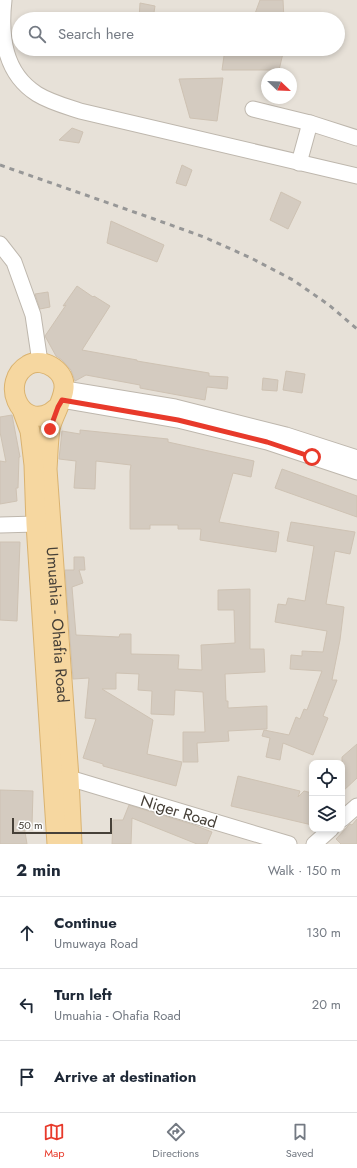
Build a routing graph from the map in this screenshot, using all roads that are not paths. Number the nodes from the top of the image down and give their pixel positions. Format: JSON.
{"nodes":[{"id":1,"x":4,"y":0,"type":"edge"},
{"id":2,"x":253,"y":109,"type":"dead end"},
{"id":3,"x":310,"y":123,"type":"junction"},
{"id":4,"x":357,"y":138,"type":"edge"},
{"id":5,"x":299,"y":163,"type":"junction"},
{"id":6,"x":357,"y":176,"type":"edge"},
{"id":7,"x":0,"y":244,"type":"edge"},
{"id":8,"x":31,"y":365,"type":"junction"},
{"id":9,"x":0,"y":376,"type":"edge"},
{"id":10,"x":0,"y":396,"type":"edge"},
{"id":11,"x":62,"y":399,"type":"junction"},
{"id":12,"x":20,"y":408,"type":"junction"},
{"id":13,"x":357,"y":458,"type":"edge"},
{"id":14,"x":357,"y":472,"type":"edge"},
{"id":15,"x":36,"y":524,"type":"junction"},
{"id":16,"x":0,"y":525,"type":"edge"},
{"id":17,"x":69,"y":778,"type":"junction"},
{"id":18,"x":357,"y":806,"type":"edge"},
{"id":19,"x":345,"y":816,"type":"edge"},
{"id":20,"x":328,"y":832,"type":"edge"},
{"id":21,"x":57,"y":844,"type":"edge"},
{"id":22,"x":72,"y":844,"type":"edge"},
{"id":23,"x":289,"y":844,"type":"edge"},
{"id":24,"x":314,"y":844,"type":"edge"}],
"edges":[{"from":1,"to":5,"type":"street"},
{"from":2,"to":3,"type":"street"},
{"from":3,"to":4,"type":"street"},
{"from":3,"to":5,"type":"street"},
{"from":5,"to":6,"type":"street"},
{"from":7,"to":8,"type":"street"},
{"from":8,"to":9,"type":"main road"},
{"from":8,"to":11,"type":"main road"},
{"from":8,"to":12,"type":"main road"},
{"from":10,"to":12,"type":"main road"},
{"from":11,"to":12,"type":"main road"},
{"from":11,"to":13,"type":"street"},
{"from":11,"to":14,"type":"street"},
{"from":11,"to":17,"type":"main road","name":"Umuahia - Ohafia Road"},
{"from":12,"to":15,"type":"main road","name":"Umuahia - Ohafia Road"},
{"from":15,"to":16,"type":"street"},
{"from":15,"to":21,"type":"main road","name":"Umuahia - Ohafia Road"},
{"from":17,"to":22,"type":"main road","name":"Umuahia - Ohafia Road"},
{"from":17,"to":23,"type":"street","name":"Niger Road"},
{"from":18,"to":19,"type":"street"},
{"from":20,"to":24,"type":"street"}]}
